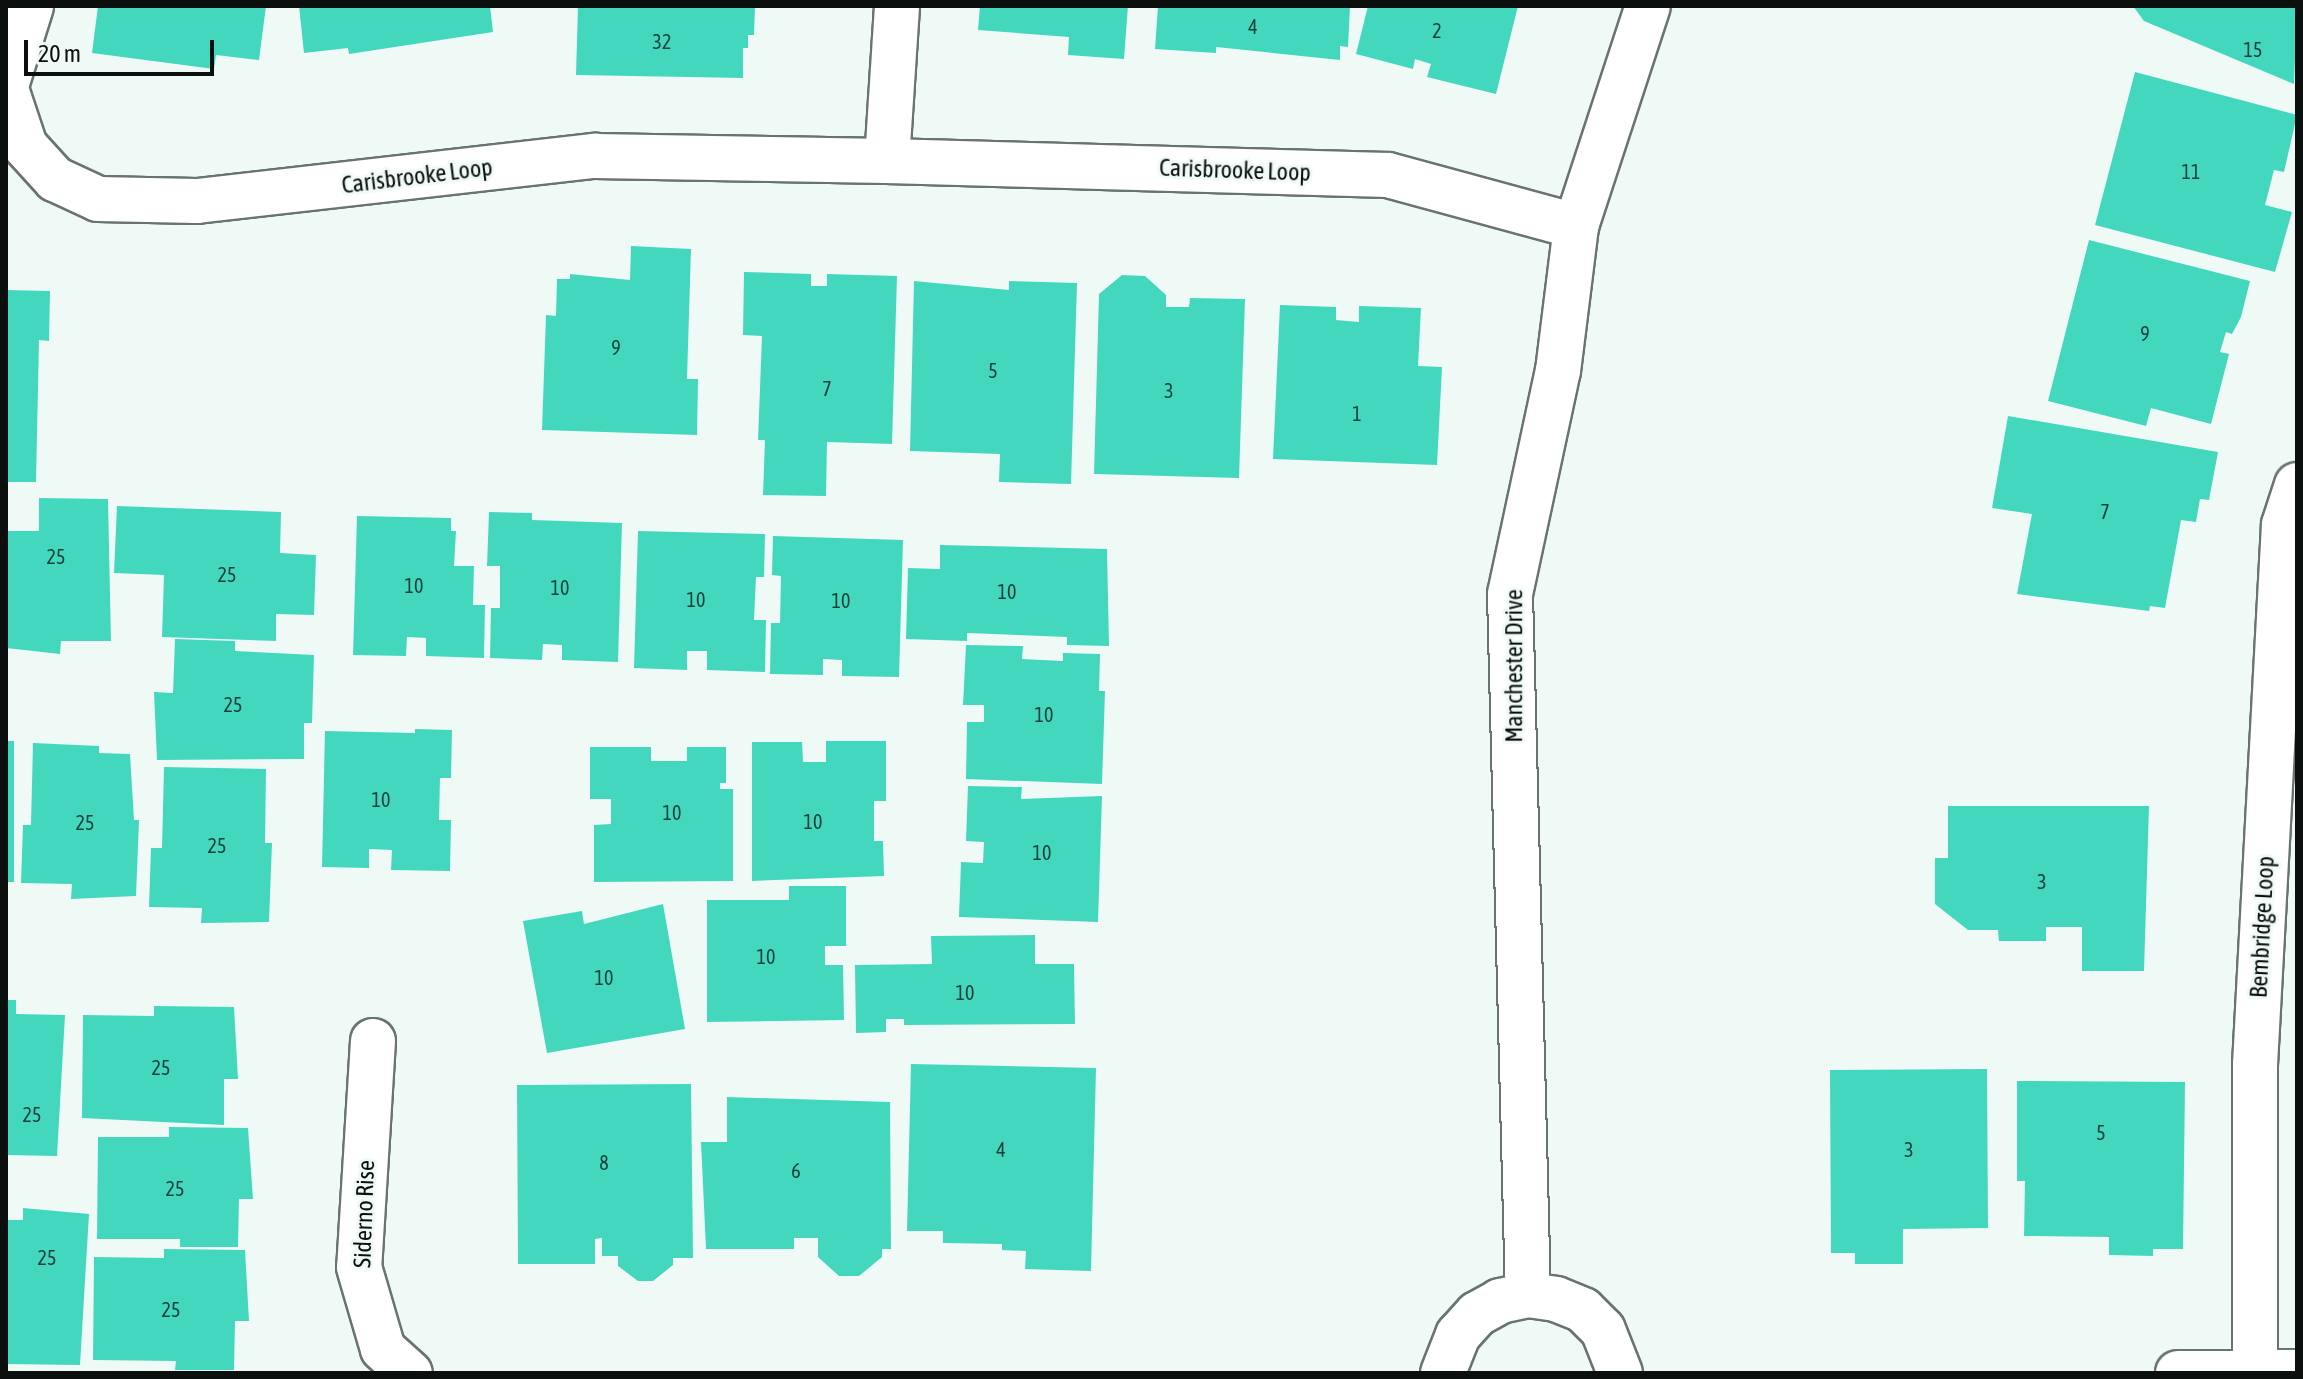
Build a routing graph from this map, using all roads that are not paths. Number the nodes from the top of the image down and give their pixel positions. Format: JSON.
{"nodes":[{"id":1,"x":31,"y":6,"type":"edge"},
{"id":2,"x":897,"y":6,"type":"edge"},
{"id":3,"x":1648,"y":6,"type":"edge"},
{"id":4,"x":6,"y":88,"type":"edge"},
{"id":5,"x":887,"y":161,"type":"junction"},
{"id":6,"x":1576,"y":226,"type":"junction"},
{"id":7,"x":2297,"y":485,"type":"edge"},
{"id":8,"x":373,"y":1041,"type":"dead end"},
{"id":9,"x":1528,"y":1295,"type":"junction"},
{"id":10,"x":2276,"y":1372,"type":"edge"},
{"id":11,"x":410,"y":1373,"type":"edge"},
{"id":12,"x":1443,"y":1373,"type":"edge"},
{"id":13,"x":1620,"y":1373,"type":"edge"},
{"id":14,"x":2178,"y":1373,"type":"edge"}],
"edges":[{"from":1,"to":4,"type":"street","name":"Carisbrooke Loop"},
{"from":2,"to":5,"type":"street"},
{"from":3,"to":6,"type":"street","name":"Manchester Drive"},
{"from":4,"to":5,"type":"street","name":"Carisbrooke Loop"},
{"from":5,"to":6,"type":"street","name":"Carisbrooke Loop"},
{"from":6,"to":9,"type":"street","name":"Manchester Drive"},
{"from":7,"to":10,"type":"street","name":"Bembridge Loop"},
{"from":8,"to":11,"type":"street","name":"Siderno Rise"},
{"from":9,"to":12,"type":"street"},
{"from":9,"to":13,"type":"street"},
{"from":10,"to":14,"type":"street"}]}
